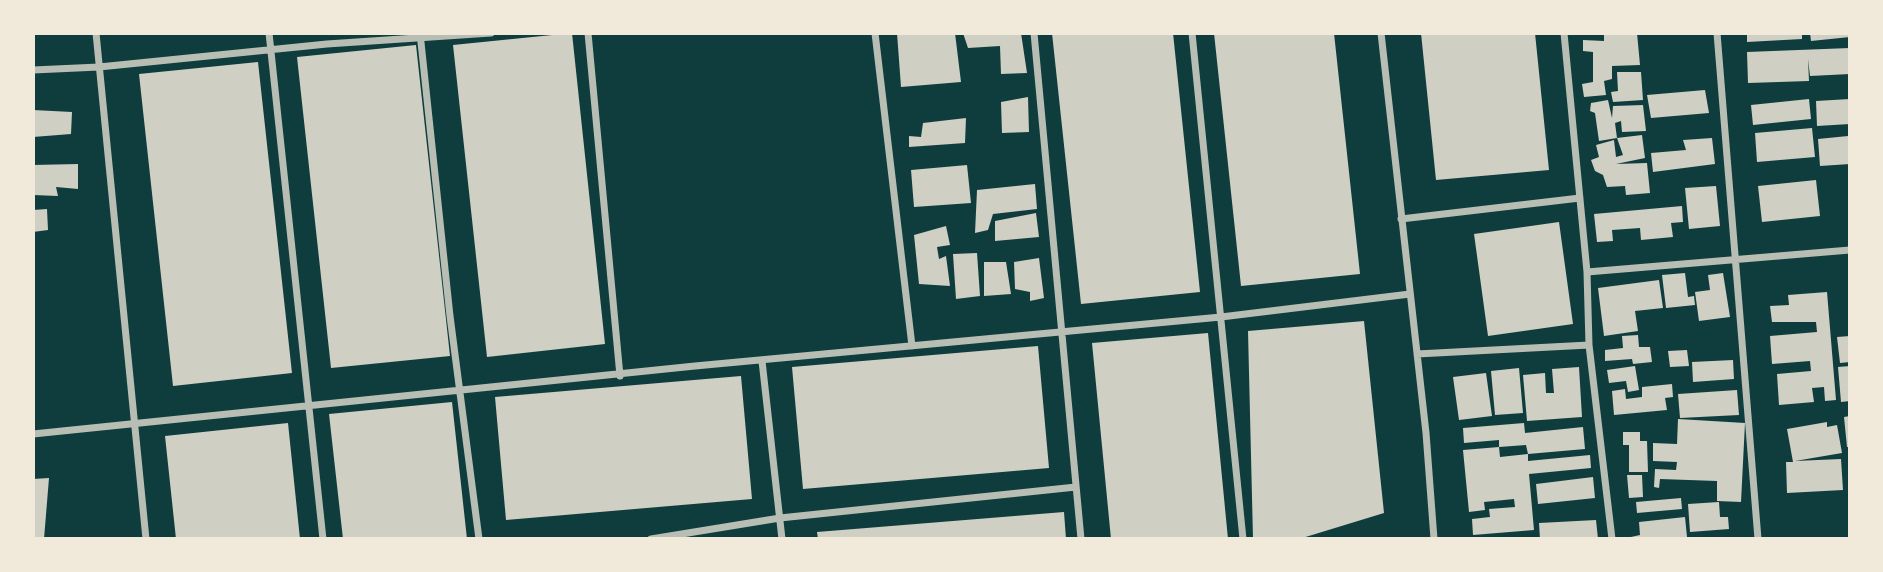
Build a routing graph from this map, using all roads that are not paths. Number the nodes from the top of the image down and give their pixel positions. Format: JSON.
{"nodes":[{"id":1,"x":96,"y":33,"type":"edge"},
{"id":2,"x":269,"y":33,"type":"edge"},
{"id":3,"x":491,"y":33,"type":"edge"},
{"id":4,"x":588,"y":33,"type":"edge"},
{"id":5,"x":875,"y":33,"type":"edge"},
{"id":6,"x":1034,"y":33,"type":"edge"},
{"id":7,"x":1192,"y":33,"type":"edge"},
{"id":8,"x":1381,"y":33,"type":"edge"},
{"id":9,"x":1564,"y":33,"type":"edge"},
{"id":10,"x":1717,"y":33,"type":"edge"},
{"id":11,"x":420,"y":36,"type":"edge"},
{"id":12,"x":271,"y":50,"type":"junction"},
{"id":13,"x":99,"y":67,"type":"junction"},
{"id":14,"x":33,"y":70,"type":"edge"},
{"id":15,"x":1580,"y":198,"type":"junction"},
{"id":16,"x":1401,"y":219,"type":"junction"},
{"id":17,"x":1850,"y":250,"type":"edge"},
{"id":18,"x":1737,"y":258,"type":"junction"},
{"id":19,"x":1587,"y":272,"type":"junction"},
{"id":20,"x":1410,"y":294,"type":"junction"},
{"id":21,"x":1221,"y":317,"type":"junction"},
{"id":22,"x":1060,"y":332,"type":"junction"},
{"id":23,"x":1590,"y":345,"type":"junction"},
{"id":24,"x":912,"y":346,"type":"junction"},
{"id":25,"x":1417,"y":354,"type":"junction"},
{"id":26,"x":762,"y":360,"type":"junction"},
{"id":27,"x":620,"y":376,"type":"junction"},
{"id":28,"x":462,"y":392,"type":"junction"},
{"id":29,"x":308,"y":407,"type":"junction"},
{"id":30,"x":134,"y":424,"type":"junction"},
{"id":31,"x":33,"y":434,"type":"edge"},
{"id":32,"x":1076,"y":487,"type":"junction"},
{"id":33,"x":780,"y":519,"type":"junction"},
{"id":34,"x":146,"y":539,"type":"edge"},
{"id":35,"x":323,"y":539,"type":"edge"},
{"id":36,"x":479,"y":539,"type":"edge"},
{"id":37,"x":651,"y":539,"type":"edge"},
{"id":38,"x":782,"y":539,"type":"edge"},
{"id":39,"x":1081,"y":539,"type":"edge"},
{"id":40,"x":1243,"y":539,"type":"edge"},
{"id":41,"x":1434,"y":539,"type":"edge"},
{"id":42,"x":1612,"y":539,"type":"edge"},
{"id":43,"x":1758,"y":539,"type":"edge"}],
"edges":[{"from":1,"to":13,"type":"street"},
{"from":2,"to":12,"type":"street"},
{"from":3,"to":11,"type":"street"},
{"from":4,"to":27,"type":"street"},
{"from":5,"to":24,"type":"street"},
{"from":6,"to":22,"type":"street"},
{"from":7,"to":21,"type":"street"},
{"from":8,"to":16,"type":"street"},
{"from":9,"to":15,"type":"street"},
{"from":10,"to":18,"type":"street"},
{"from":11,"to":12,"type":"street"},
{"from":11,"to":28,"type":"street"},
{"from":12,"to":13,"type":"street"},
{"from":12,"to":29,"type":"street"},
{"from":13,"to":14,"type":"street"},
{"from":13,"to":30,"type":"street"},
{"from":15,"to":16,"type":"street"},
{"from":15,"to":19,"type":"street"},
{"from":16,"to":20,"type":"street"},
{"from":17,"to":18,"type":"street"},
{"from":18,"to":19,"type":"street"},
{"from":18,"to":43,"type":"street"},
{"from":19,"to":23,"type":"street"},
{"from":20,"to":21,"type":"street"},
{"from":20,"to":25,"type":"street"},
{"from":21,"to":22,"type":"street"},
{"from":21,"to":40,"type":"street"},
{"from":22,"to":24,"type":"street"},
{"from":22,"to":32,"type":"street"},
{"from":23,"to":25,"type":"street"},
{"from":23,"to":42,"type":"street"},
{"from":24,"to":26,"type":"street"},
{"from":25,"to":41,"type":"street"},
{"from":26,"to":27,"type":"street"},
{"from":26,"to":33,"type":"street"},
{"from":27,"to":28,"type":"street"},
{"from":28,"to":29,"type":"street"},
{"from":28,"to":36,"type":"street"},
{"from":29,"to":30,"type":"street"},
{"from":29,"to":35,"type":"street"},
{"from":30,"to":31,"type":"street"},
{"from":30,"to":34,"type":"street"},
{"from":32,"to":33,"type":"street"},
{"from":32,"to":39,"type":"street"},
{"from":33,"to":37,"type":"street"},
{"from":33,"to":38,"type":"street"}]}
